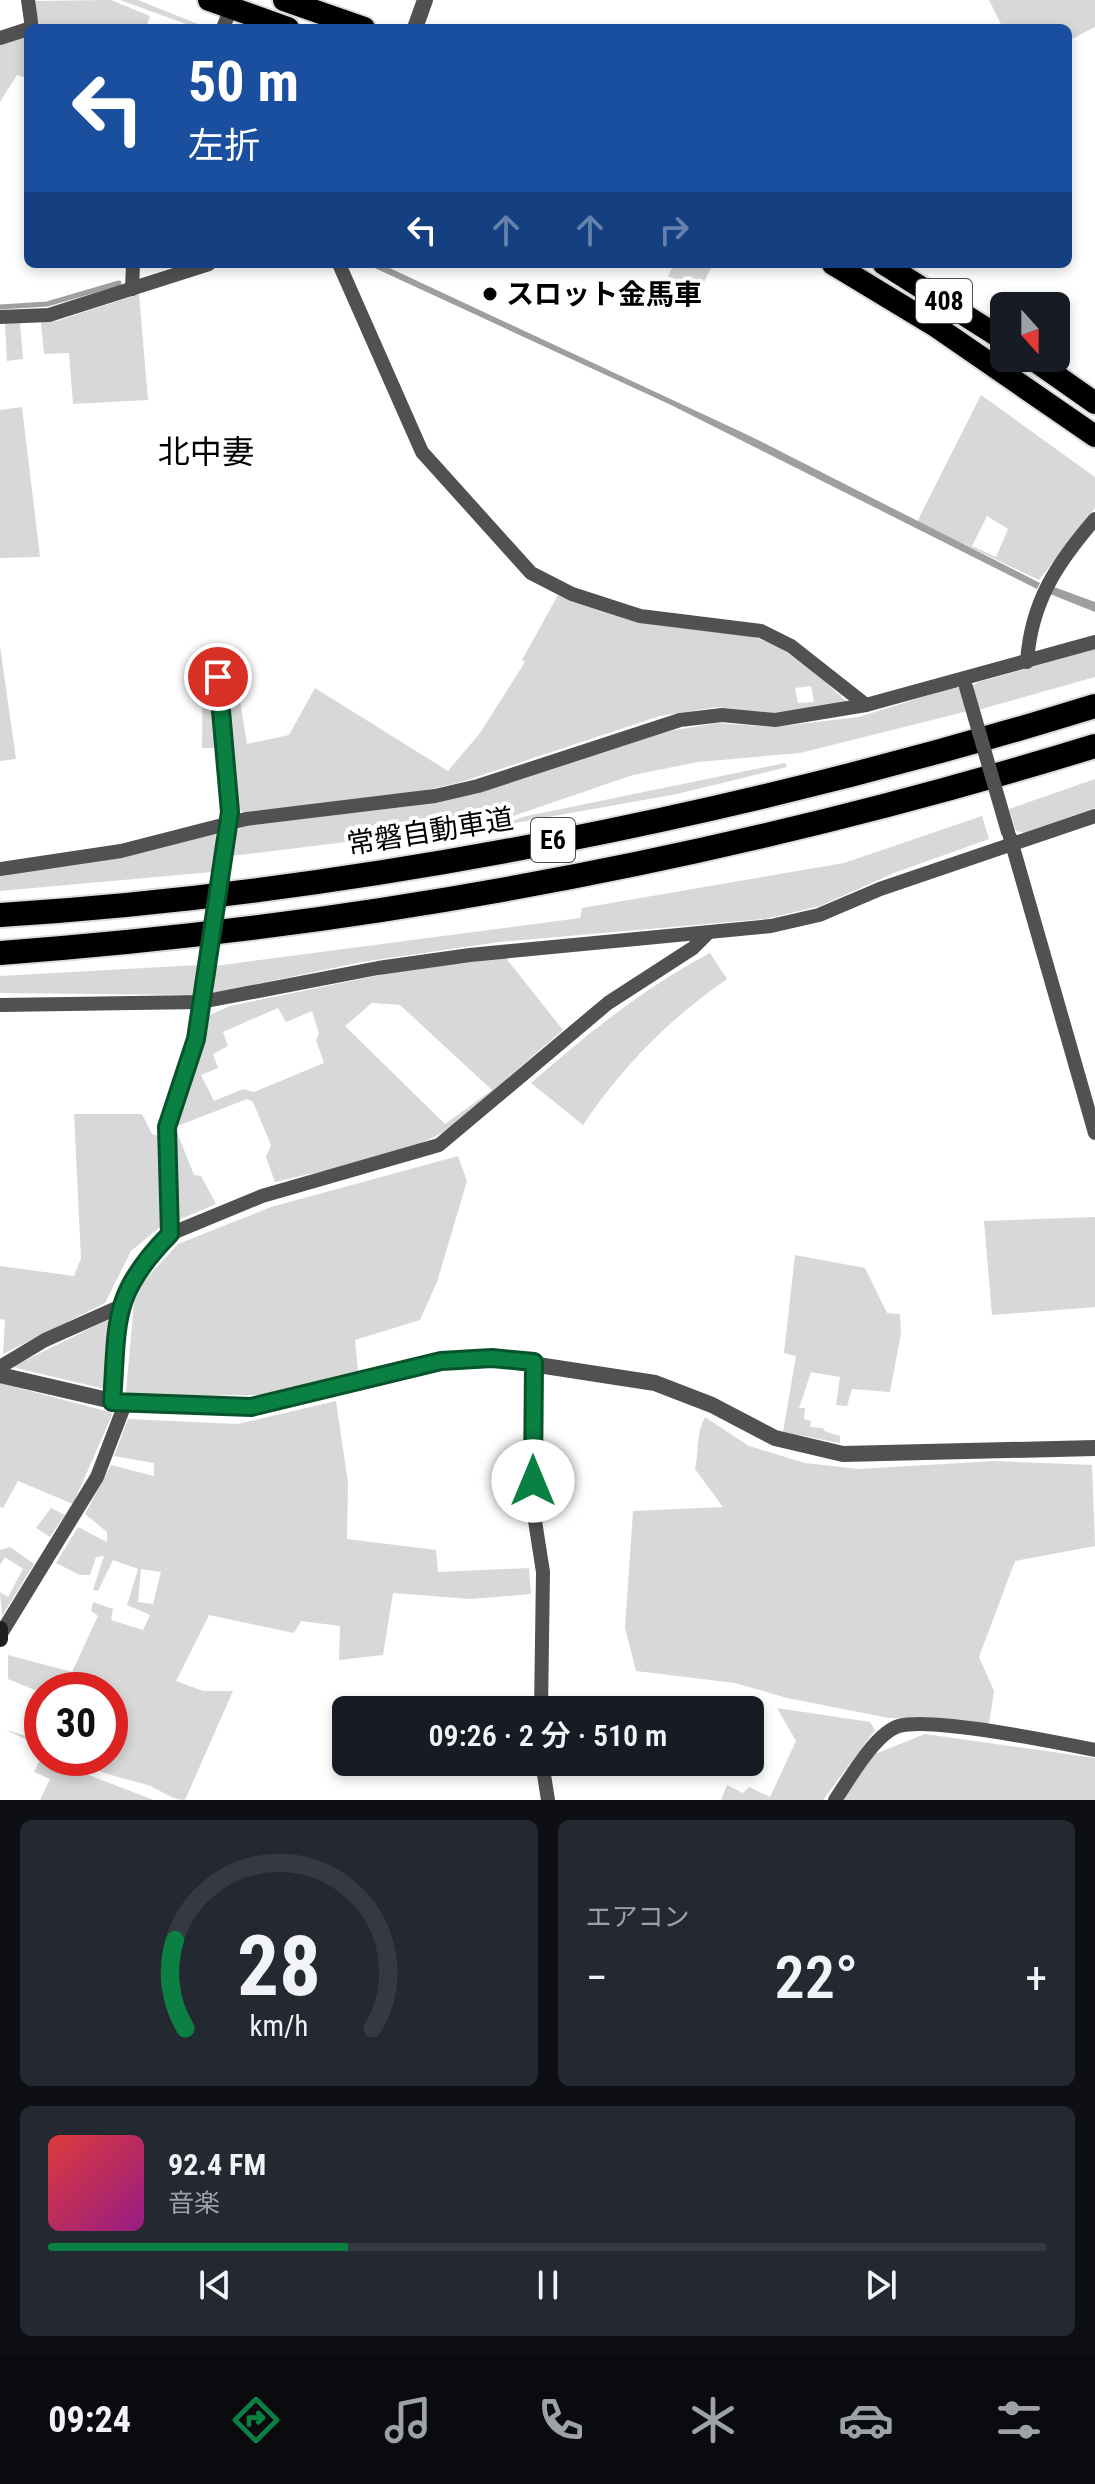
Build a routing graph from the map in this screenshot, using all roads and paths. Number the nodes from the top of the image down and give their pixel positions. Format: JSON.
{"nodes":[{"id":1,"x":28,"y":0,"type":"edge"},
{"id":2,"x":209,"y":0,"type":"edge"},
{"id":3,"x":284,"y":0,"type":"edge"},
{"id":4,"x":425,"y":0,"type":"edge"},
{"id":5,"x":227,"y":18,"type":"edge"},
{"id":6,"x":30,"y":24,"type":"edge"},
{"id":7,"x":264,"y":24,"type":"edge"},
{"id":8,"x":353,"y":24,"type":"edge"},
{"id":9,"x":416,"y":24,"type":"edge"},
{"id":10,"x":24,"y":31,"type":"edge"},
{"id":11,"x":0,"y":38,"type":"edge"},
{"id":12,"x":133,"y":268,"type":"edge"},
{"id":13,"x":197,"y":268,"type":"edge"},
{"id":14,"x":341,"y":268,"type":"edge"},
{"id":15,"x":840,"y":268,"type":"edge"},
{"id":16,"x":890,"y":268,"type":"edge"},
{"id":17,"x":132,"y":289,"type":"junction"},
{"id":18,"x":0,"y":317,"type":"edge"},
{"id":19,"x":990,"y":331,"type":"edge"},
{"id":20,"x":1051,"y":372,"type":"edge"},
{"id":21,"x":1095,"y":403,"type":"edge"},
{"id":22,"x":1095,"y":436,"type":"edge"},
{"id":23,"x":1095,"y":519,"type":"edge"},
{"id":24,"x":1095,"y":642,"type":"edge"},
{"id":25,"x":1027,"y":662,"type":"junction"},
{"id":26,"x":218,"y":677,"type":"dead end"},
{"id":27,"x":965,"y":683,"type":"junction"},
{"id":28,"x":866,"y":705,"type":"junction"},
{"id":29,"x":1095,"y":706,"type":"edge"},
{"id":30,"x":1095,"y":746,"type":"edge"},
{"id":31,"x":1095,"y":816,"type":"edge"},
{"id":32,"x":229,"y":823,"type":"junction"},
{"id":33,"x":1010,"y":838,"type":"junction"},
{"id":34,"x":0,"y":869,"type":"edge"},
{"id":35,"x":0,"y":915,"type":"edge"},
{"id":36,"x":708,"y":933,"type":"junction"},
{"id":37,"x":0,"y":953,"type":"edge"},
{"id":38,"x":201,"y":1002,"type":"junction"},
{"id":39,"x":0,"y":1005,"type":"edge"},
{"id":40,"x":1095,"y":1133,"type":"edge"},
{"id":41,"x":170,"y":1234,"type":"junction"},
{"id":42,"x":119,"y":1307,"type":"junction"},
{"id":43,"x":534,"y":1362,"type":"junction"},
{"id":44,"x":0,"y":1367,"type":"edge"},
{"id":45,"x":0,"y":1375,"type":"edge"},
{"id":46,"x":119,"y":1403,"type":"junction"},
{"id":47,"x":1095,"y":1448,"type":"edge"},
{"id":48,"x":1,"y":1633,"type":"edge"},
{"id":49,"x":541,"y":1696,"type":"edge"},
{"id":50,"x":1095,"y":1750,"type":"edge"},
{"id":51,"x":544,"y":1776,"type":"edge"},
{"id":52,"x":548,"y":1800,"type":"edge"},
{"id":53,"x":835,"y":1800,"type":"edge"}],
"edges":[{"from":1,"to":6,"type":"street"},
{"from":2,"to":5,"type":"highway"},
{"from":3,"to":8,"type":"highway"},
{"from":4,"to":9,"type":"street"},
{"from":5,"to":7,"type":"highway"},
{"from":10,"to":11,"type":"street"},
{"from":12,"to":17,"type":"street"},
{"from":13,"to":17,"type":"street"},
{"from":14,"to":28,"type":"street"},
{"from":15,"to":22,"type":"highway","number":"408"},
{"from":16,"to":19,"type":"highway","number":"408"},
{"from":17,"to":18,"type":"street"},
{"from":20,"to":21,"type":"highway"},
{"from":23,"to":25,"type":"street"},
{"from":24,"to":25,"type":"street"},
{"from":25,"to":27,"type":"street"},
{"from":26,"to":32,"type":"lane"},
{"from":27,"to":28,"type":"street"},
{"from":27,"to":33,"type":"street","bridge":true},
{"from":28,"to":32,"type":"street"},
{"from":29,"to":35,"type":"highway","name":"常磐自動車道","number":"E6"},
{"from":30,"to":37,"type":"highway","number":"E6"},
{"from":31,"to":33,"type":"street"},
{"from":32,"to":34,"type":"street"},
{"from":32,"to":38,"type":"street","bridge":true},
{"from":33,"to":36,"type":"street"},
{"from":33,"to":40,"type":"street"},
{"from":36,"to":38,"type":"street"},
{"from":36,"to":41,"type":"street"},
{"from":38,"to":39,"type":"street"},
{"from":38,"to":41,"type":"street"},
{"from":41,"to":42,"type":"street"},
{"from":42,"to":44,"type":"street"},
{"from":42,"to":46,"type":"street"},
{"from":43,"to":46,"type":"street"},
{"from":43,"to":47,"type":"street"},
{"from":43,"to":49,"type":"street"},
{"from":45,"to":46,"type":"street"},
{"from":46,"to":48,"type":"street"},
{"from":50,"to":53,"type":"street"},
{"from":51,"to":52,"type":"street"}]}
